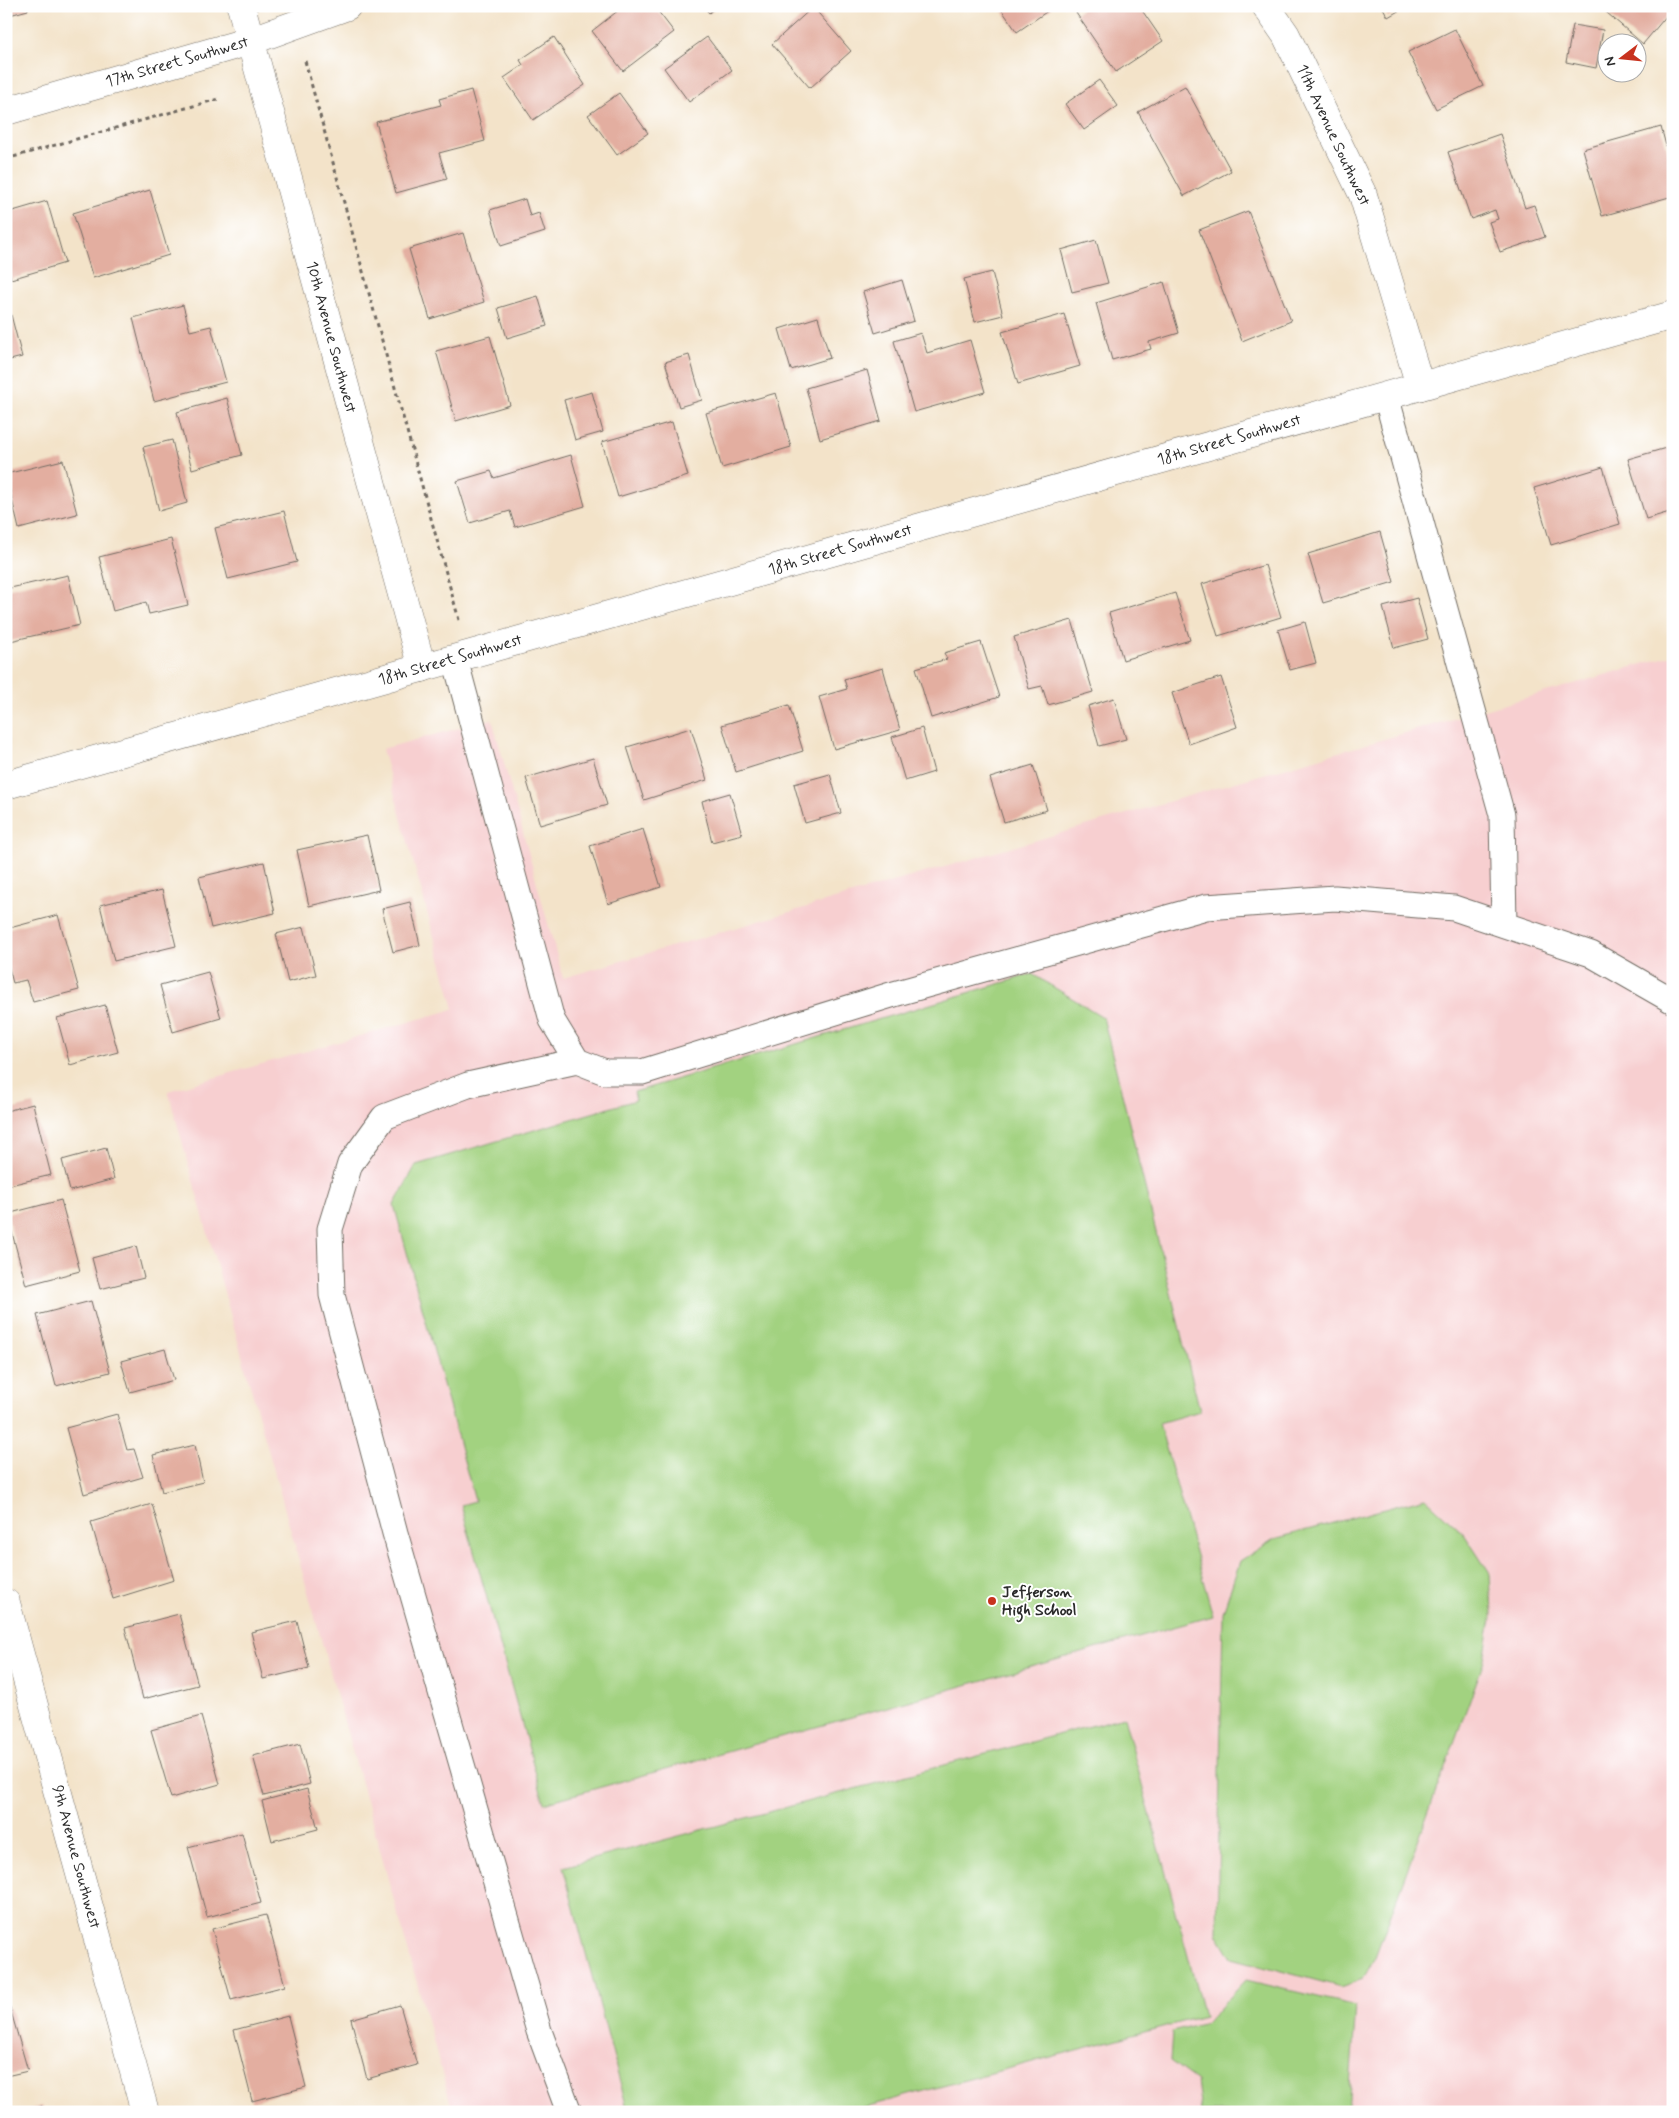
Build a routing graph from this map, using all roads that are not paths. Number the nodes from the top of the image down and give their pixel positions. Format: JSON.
{"nodes":[{"id":1,"x":241,"y":6,"type":"edge"},
{"id":2,"x":347,"y":6,"type":"edge"},
{"id":3,"x":1266,"y":6,"type":"edge"},
{"id":4,"x":250,"y":41,"type":"junction"},
{"id":5,"x":6,"y":111,"type":"edge"},
{"id":6,"x":1673,"y":315,"type":"edge"},
{"id":7,"x":1420,"y":386,"type":"junction"},
{"id":8,"x":1386,"y":396,"type":"junction"},
{"id":9,"x":455,"y":658,"type":"junction"},
{"id":10,"x":422,"y":668,"type":"junction"},
{"id":11,"x":6,"y":785,"type":"edge"},
{"id":12,"x":1504,"y":924,"type":"junction"},
{"id":13,"x":1673,"y":1001,"type":"edge"},
{"id":14,"x":577,"y":1061,"type":"junction"},
{"id":15,"x":6,"y":1603,"type":"edge"},
{"id":16,"x":145,"y":2112,"type":"edge"},
{"id":17,"x":569,"y":2112,"type":"edge"}],
"edges":[{"from":1,"to":4,"type":"street","name":"10th Avenue Southwest"},
{"from":2,"to":4,"type":"street","name":"17th Street Southwest"},
{"from":3,"to":7,"type":"street","name":"11th Avenue Southwest"},
{"from":4,"to":5,"type":"street","name":"17th Street Southwest"},
{"from":4,"to":10,"type":"street","name":"10th Avenue Southwest"},
{"from":6,"to":7,"type":"street","name":"18th Street Southwest"},
{"from":7,"to":8,"type":"street","name":"18th Street Southwest"},
{"from":8,"to":9,"type":"street","name":"18th Street Southwest"},
{"from":8,"to":12,"type":"lane"},
{"from":9,"to":10,"type":"street","name":"18th Street Southwest"},
{"from":9,"to":14,"type":"lane"},
{"from":10,"to":11,"type":"street","name":"18th Street Southwest"},
{"from":12,"to":13,"type":"lane"},
{"from":12,"to":14,"type":"lane"},
{"from":14,"to":17,"type":"lane"},
{"from":15,"to":16,"type":"street","name":"9th Avenue Southwest"}]}
